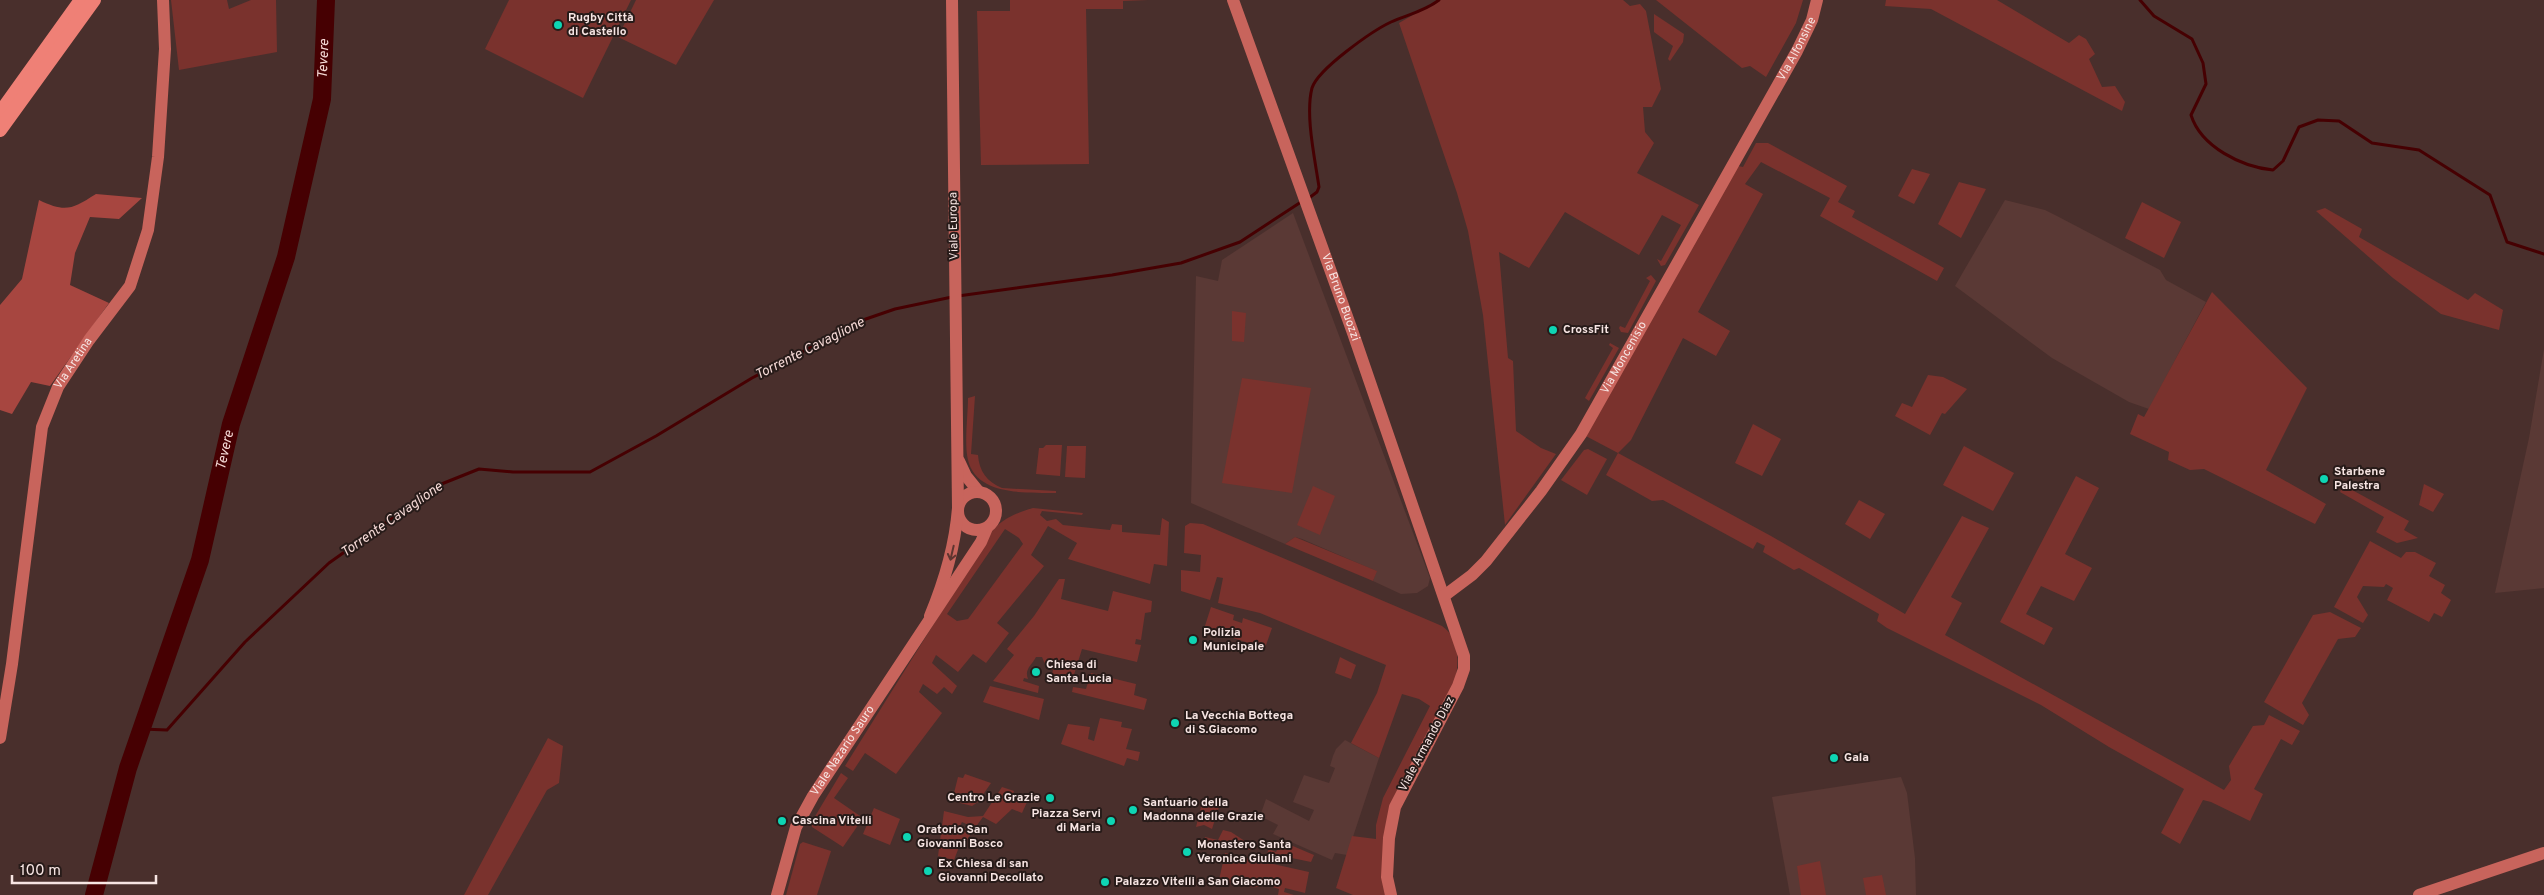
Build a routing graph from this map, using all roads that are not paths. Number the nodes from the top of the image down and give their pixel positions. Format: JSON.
{"nodes":[{"id":1,"x":81,"y":0,"type":"edge"},
{"id":2,"x":94,"y":0,"type":"edge"},
{"id":3,"x":163,"y":0,"type":"edge"},
{"id":4,"x":952,"y":0,"type":"edge"},
{"id":5,"x":1233,"y":0,"type":"edge"},
{"id":6,"x":1817,"y":0,"type":"edge"},
{"id":7,"x":51,"y":51,"type":"junction"},
{"id":8,"x":1772,"y":95,"type":"joint"},
{"id":9,"x":0,"y":113,"type":"edge"},
{"id":10,"x":0,"y":130,"type":"edge"},
{"id":11,"x":955,"y":452,"type":"junction"},
{"id":12,"x":979,"y":492,"type":"junction"},
{"id":13,"x":958,"y":508,"type":"junction"},
{"id":14,"x":987,"y":528,"type":"junction"},
{"id":15,"x":1444,"y":596,"type":"junction"},
{"id":16,"x":930,"y":616,"type":"junction"},
{"id":17,"x":0,"y":738,"type":"edge"},
{"id":18,"x":2544,"y":853,"type":"edge"},
{"id":19,"x":777,"y":895,"type":"edge"},
{"id":20,"x":1391,"y":895,"type":"edge"},
{"id":21,"x":2418,"y":895,"type":"edge"}],
"edges":[{"from":1,"to":7,"type":"highway"},
{"from":2,"to":7,"type":"highway"},
{"from":3,"to":17,"type":"main road","name":"Via Aretina"},
{"from":4,"to":11,"type":"main road","name":"Viale Europa"},
{"from":5,"to":15,"type":"main road","name":"Via Bruno Buozzi"},
{"from":6,"to":8,"type":"main road","name":"Via Alfonsine"},
{"from":7,"to":9,"type":"highway"},
{"from":7,"to":10,"type":"highway"},
{"from":8,"to":15,"type":"main road","name":"Via Moncenisio"},
{"from":11,"to":12,"type":"main road"},
{"from":11,"to":13,"type":"main road","name":"Viale Nazario Sauro"},
{"from":12,"to":13,"type":"main road"},
{"from":12,"to":14,"type":"main road"},
{"from":13,"to":14,"type":"main road"},
{"from":13,"to":16,"type":"main road","name":"Viale Nazario Sauro","one_way":true},
{"from":14,"to":16,"type":"main road","name":"Viale Nazario Sauro"},
{"from":15,"to":20,"type":"main road","name":"Viale Armando Diaz"},
{"from":16,"to":19,"type":"main road","name":"Viale Nazario Sauro"},
{"from":18,"to":21,"type":"main road"}]}
